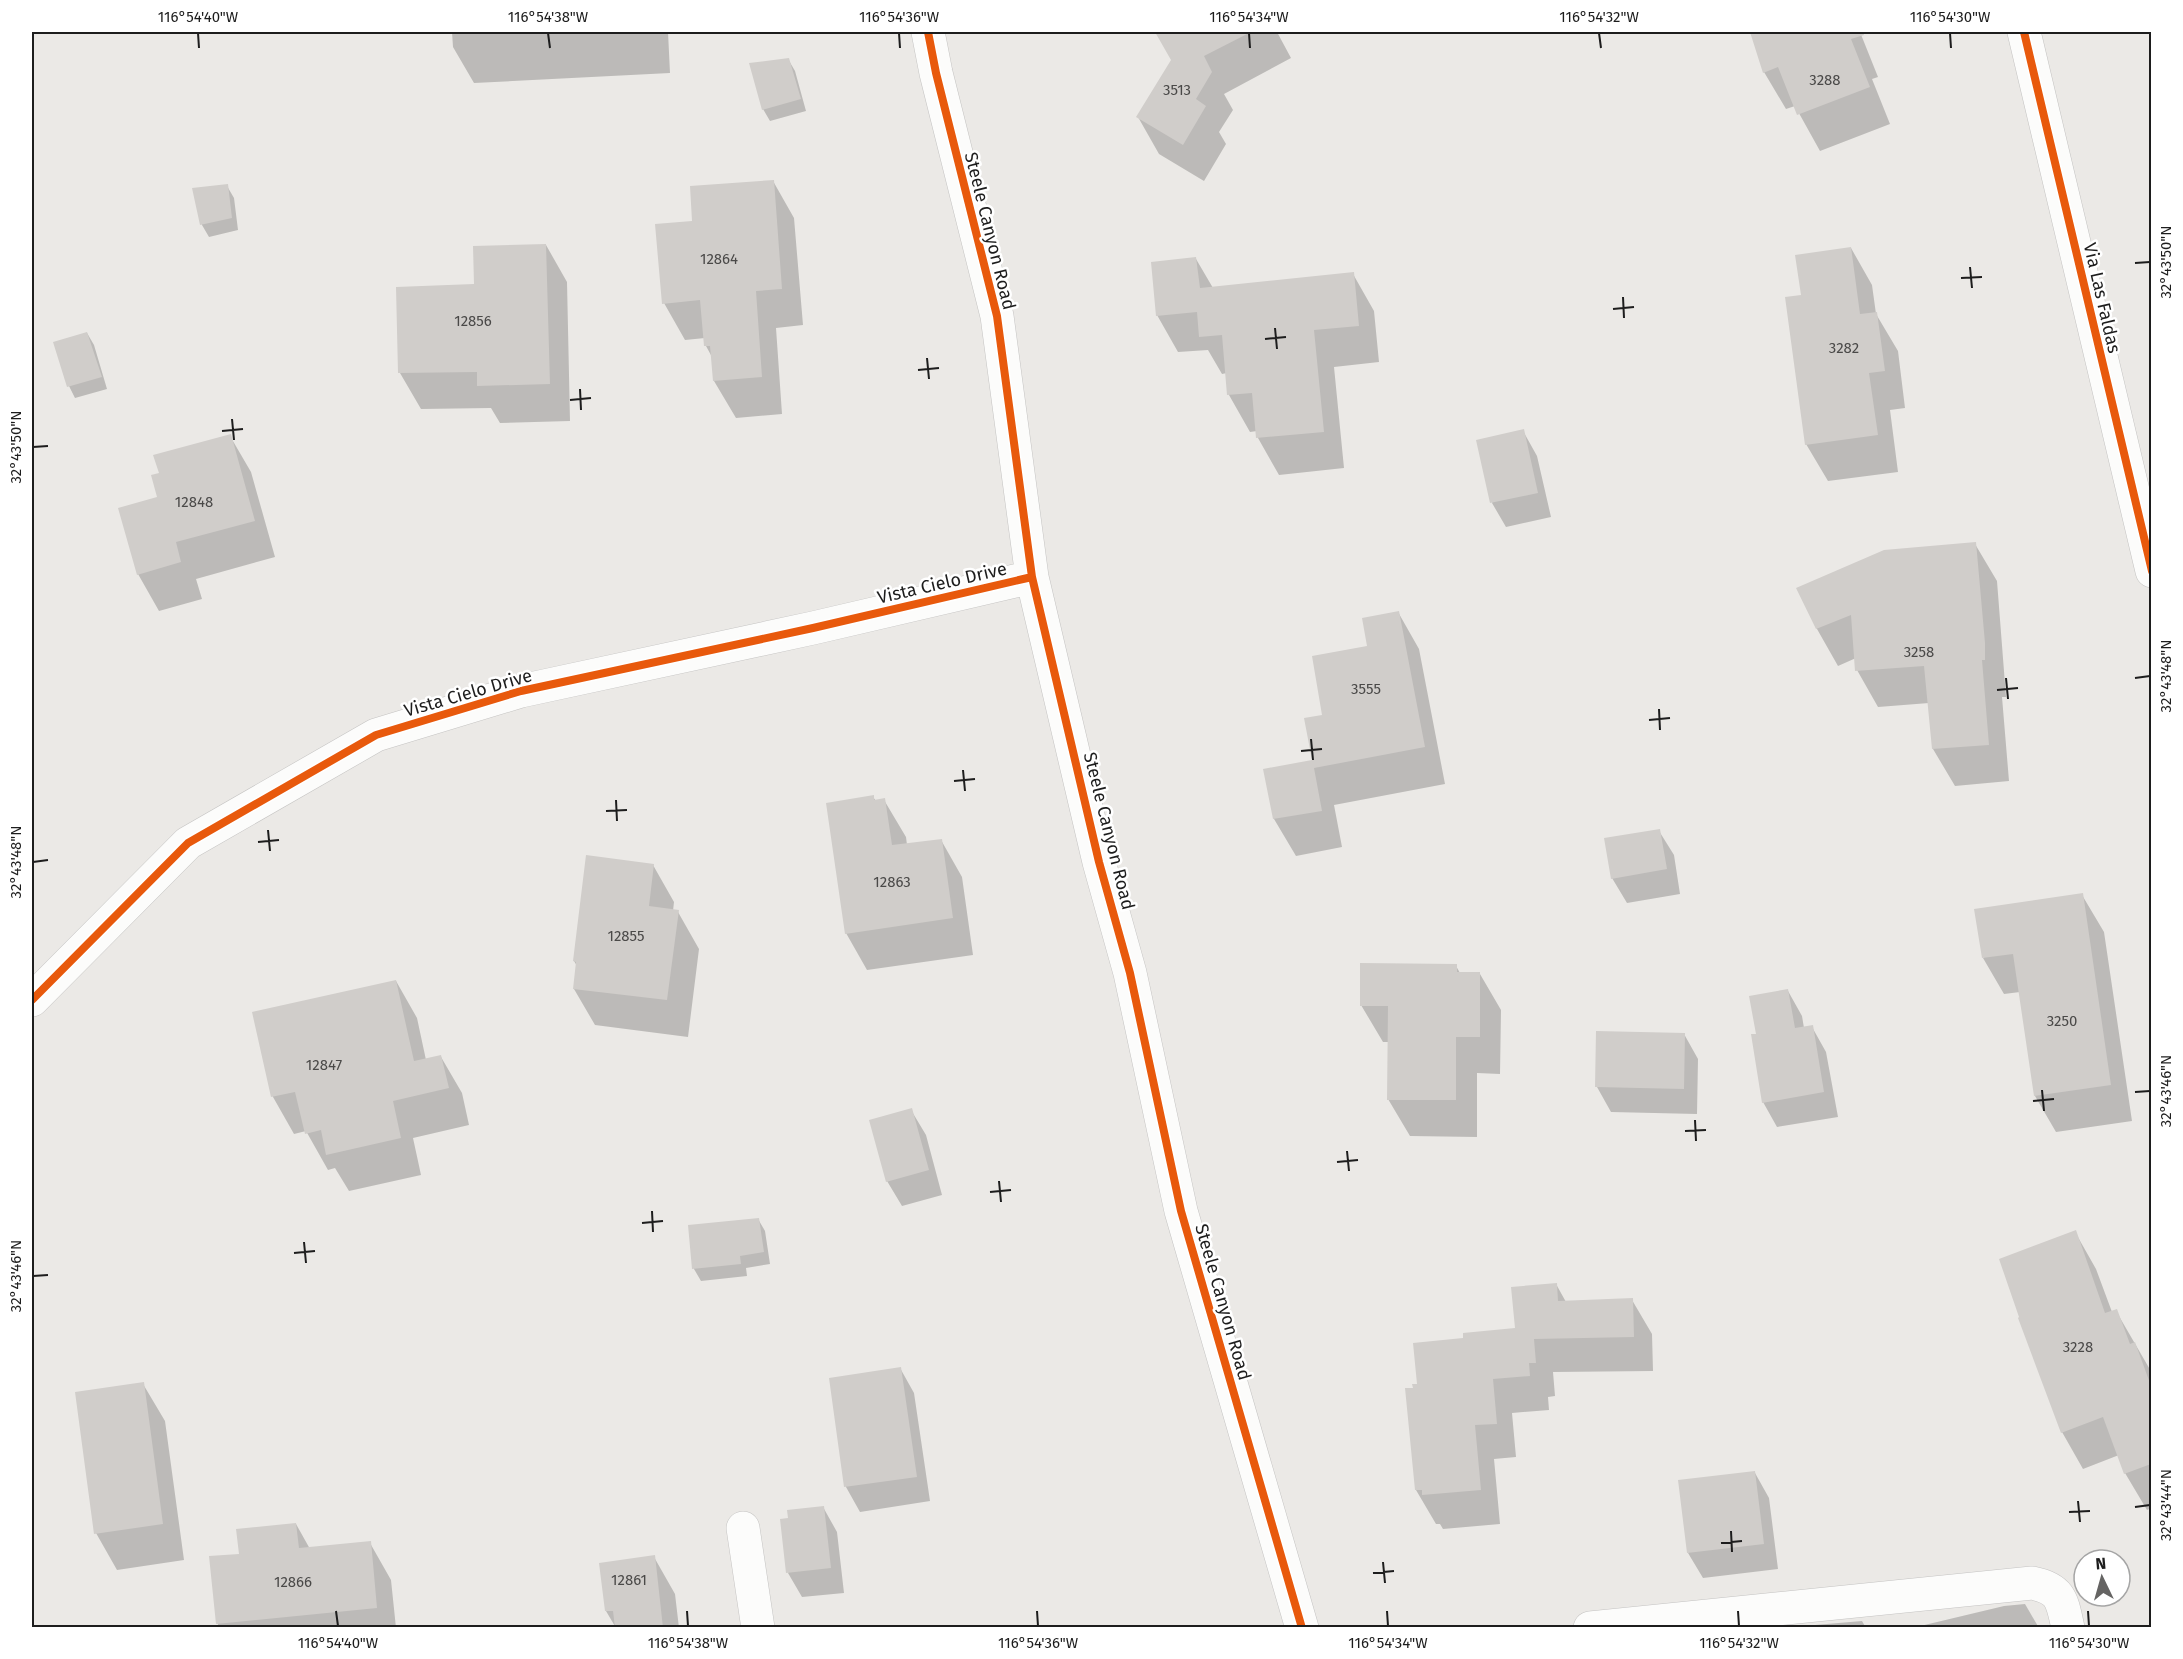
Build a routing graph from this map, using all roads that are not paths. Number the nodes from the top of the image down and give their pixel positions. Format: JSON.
{"nodes":[{"id":1,"x":928,"y":32,"type":"edge"},
{"id":2,"x":2024,"y":32,"type":"edge"},
{"id":3,"x":2151,"y":571,"type":"edge"},
{"id":4,"x":1032,"y":577,"type":"junction"},
{"id":5,"x":32,"y":1000,"type":"edge"},
{"id":6,"x":743,"y":1528,"type":"dead end"},
{"id":7,"x":758,"y":1628,"type":"edge"},
{"id":8,"x":1302,"y":1628,"type":"edge"},
{"id":9,"x":1590,"y":1628,"type":"edge"},
{"id":10,"x":2068,"y":1628,"type":"edge"}],
"edges":[{"from":1,"to":4,"type":"street","name":"Steele Canyon Road"},
{"from":2,"to":3,"type":"street","name":"Via Las Faldas"},
{"from":4,"to":5,"type":"street","name":"Vista Cielo Drive"},
{"from":4,"to":8,"type":"street","name":"Steele Canyon Road"},
{"from":6,"to":7,"type":"street"},
{"from":9,"to":10,"type":"street"}]}
